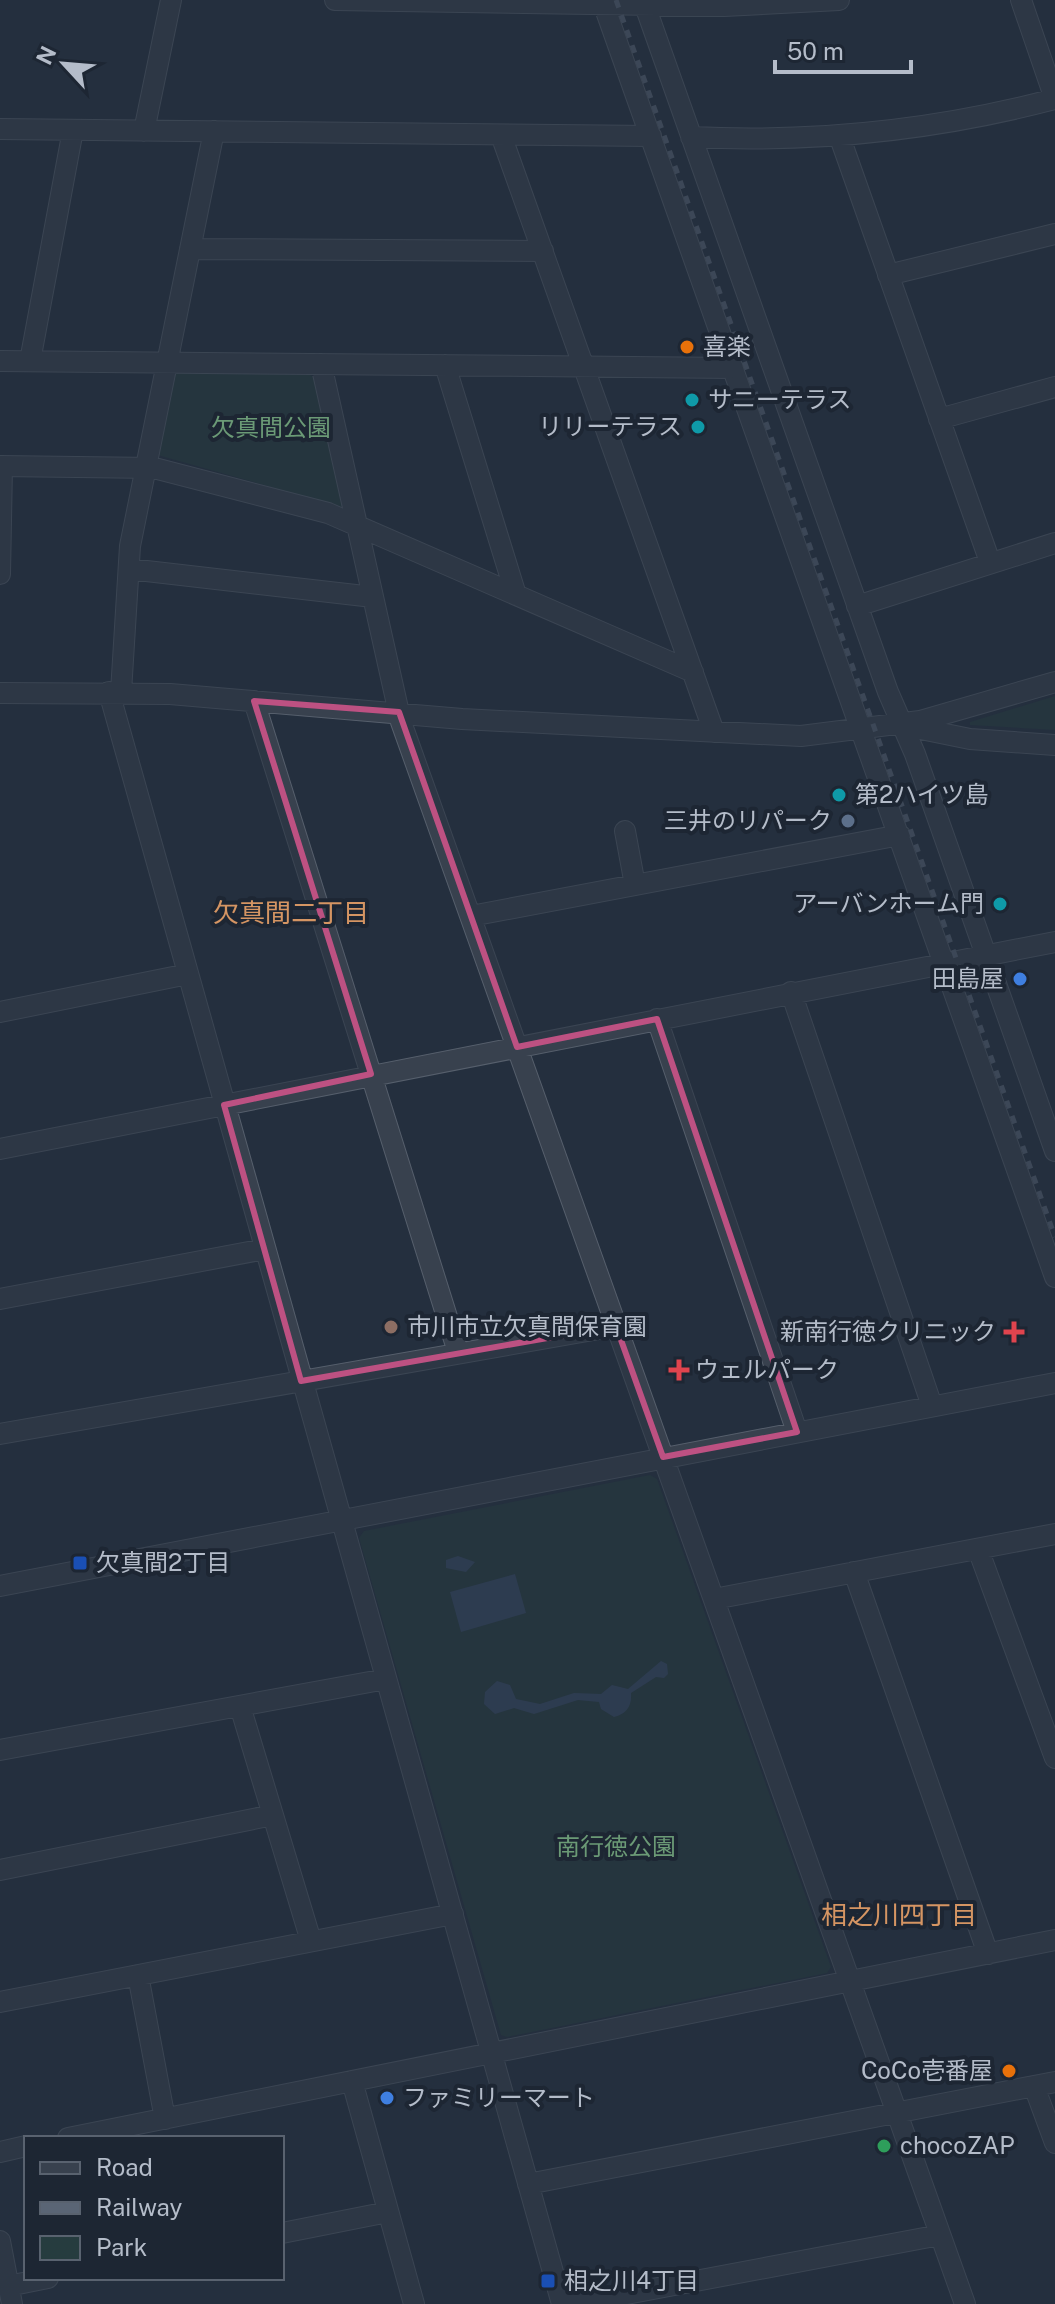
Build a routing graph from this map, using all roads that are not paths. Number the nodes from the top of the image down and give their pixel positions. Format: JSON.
{"nodes":[{"id":1,"x":171,"y":0,"type":"edge"},
{"id":2,"x":335,"y":0,"type":"edge"},
{"id":3,"x":839,"y":0,"type":"edge"},
{"id":4,"x":1021,"y":0,"type":"edge"},
{"id":5,"x":603,"y":2,"type":"edge"},
{"id":6,"x":644,"y":2,"type":"edge"},
{"id":7,"x":1055,"y":99,"type":"edge"},
{"id":8,"x":0,"y":129,"type":"edge"},
{"id":9,"x":73,"y":130,"type":"junction"},
{"id":10,"x":144,"y":131,"type":"junction"},
{"id":11,"x":214,"y":131,"type":"junction"},
{"id":12,"x":501,"y":135,"type":"junction"},
{"id":13,"x":839,"y":135,"type":"junction"},
{"id":14,"x":651,"y":136,"type":"junction"},
{"id":15,"x":691,"y":137,"type":"junction"},
{"id":16,"x":1055,"y":234,"type":"edge"},
{"id":17,"x":190,"y":249,"type":"junction"},
{"id":18,"x":543,"y":251,"type":"junction"},
{"id":19,"x":888,"y":275,"type":"junction"},
{"id":20,"x":0,"y":361,"type":"edge"},
{"id":21,"x":30,"y":361,"type":"junction"},
{"id":22,"x":166,"y":363,"type":"junction"},
{"id":23,"x":321,"y":364,"type":"junction"},
{"id":24,"x":445,"y":365,"type":"junction"},
{"id":25,"x":585,"y":366,"type":"junction"},
{"id":26,"x":733,"y":368,"type":"junction"},
{"id":27,"x":1055,"y":387,"type":"edge"},
{"id":28,"x":939,"y":419,"type":"junction"},
{"id":29,"x":1,"y":466,"type":"edge"},
{"id":30,"x":145,"y":468,"type":"junction"},
{"id":31,"x":357,"y":526,"type":"junction"},
{"id":32,"x":1055,"y":543,"type":"edge"},
{"id":33,"x":990,"y":562,"type":"junction"},
{"id":34,"x":129,"y":569,"type":"junction"},
{"id":35,"x":0,"y":574,"type":"edge"},
{"id":36,"x":516,"y":595,"type":"junction"},
{"id":37,"x":373,"y":597,"type":"junction"},
{"id":38,"x":857,"y":606,"type":"junction"},
{"id":39,"x":693,"y":672,"type":"junction"},
{"id":40,"x":1055,"y":682,"type":"edge"},
{"id":41,"x":115,"y":692,"type":"junction"},
{"id":42,"x":0,"y":693,"type":"edge"},
{"id":43,"x":254,"y":701,"type":"junction"},
{"id":44,"x":399,"y":712,"type":"junction"},
{"id":45,"x":899,"y":725,"type":"junction"},
{"id":46,"x":862,"y":731,"type":"junction"},
{"id":47,"x":714,"y":732,"type":"junction"},
{"id":48,"x":1055,"y":745,"type":"edge"},
{"id":49,"x":625,"y":831,"type":"dead end"},
{"id":50,"x":900,"y":835,"type":"junction"},
{"id":51,"x":635,"y":885,"type":"junction"},
{"id":52,"x":471,"y":916,"type":"junction"},
{"id":53,"x":1055,"y":942,"type":"edge"},
{"id":54,"x":987,"y":956,"type":"junction"},
{"id":55,"x":946,"y":963,"type":"junction"},
{"id":56,"x":188,"y":974,"type":"junction"},
{"id":57,"x":791,"y":992,"type":"junction"},
{"id":58,"x":0,"y":1012,"type":"edge"},
{"id":59,"x":657,"y":1019,"type":"junction"},
{"id":60,"x":517,"y":1047,"type":"junction"},
{"id":61,"x":371,"y":1074,"type":"junction"},
{"id":62,"x":224,"y":1105,"type":"junction"},
{"id":63,"x":0,"y":1149,"type":"edge"},
{"id":64,"x":1055,"y":1151,"type":"edge"},
{"id":65,"x":265,"y":1249,"type":"junction"},
{"id":66,"x":1055,"y":1277,"type":"edge"},
{"id":67,"x":0,"y":1299,"type":"edge"},
{"id":68,"x":616,"y":1326,"type":"junction"},
{"id":69,"x":458,"y":1352,"type":"junction"},
{"id":70,"x":301,"y":1381,"type":"junction"},
{"id":71,"x":1055,"y":1383,"type":"edge"},
{"id":72,"x":932,"y":1406,"type":"junction"},
{"id":73,"x":797,"y":1432,"type":"junction"},
{"id":74,"x":0,"y":1434,"type":"edge"},
{"id":75,"x":663,"y":1457,"type":"junction"},
{"id":76,"x":341,"y":1521,"type":"junction"},
{"id":77,"x":1055,"y":1534,"type":"edge"},
{"id":78,"x":978,"y":1549,"type":"junction"},
{"id":79,"x":854,"y":1572,"type":"junction"},
{"id":80,"x":0,"y":1586,"type":"edge"},
{"id":81,"x":714,"y":1599,"type":"junction"},
{"id":82,"x":386,"y":1679,"type":"junction"},
{"id":83,"x":240,"y":1706,"type":"junction"},
{"id":84,"x":0,"y":1750,"type":"edge"},
{"id":85,"x":1055,"y":1758,"type":"edge"},
{"id":86,"x":273,"y":1815,"type":"junction"},
{"id":87,"x":0,"y":1870,"type":"edge"},
{"id":88,"x":453,"y":1914,"type":"junction"},
{"id":89,"x":1055,"y":1940,"type":"edge"},
{"id":90,"x":311,"y":1941,"type":"junction"},
{"id":91,"x":988,"y":1954,"type":"junction"},
{"id":92,"x":138,"y":1975,"type":"junction"},
{"id":93,"x":848,"y":1982,"type":"junction"},
{"id":94,"x":0,"y":2002,"type":"edge"},
{"id":95,"x":492,"y":2053,"type":"junction"},
{"id":96,"x":352,"y":2081,"type":"junction"},
{"id":97,"x":1045,"y":2084,"type":"edge"},
{"id":98,"x":896,"y":2113,"type":"junction"},
{"id":99,"x":165,"y":2119,"type":"junction"},
{"id":100,"x":78,"y":2136,"type":"edge"},
{"id":101,"x":1055,"y":2143,"type":"edge"},
{"id":102,"x":24,"y":2146,"type":"edge"},
{"id":103,"x":0,"y":2152,"type":"edge"},
{"id":104,"x":528,"y":2184,"type":"junction"},
{"id":105,"x":388,"y":2212,"type":"junction"},
{"id":106,"x":284,"y":2233,"type":"edge"},
{"id":107,"x":940,"y":2235,"type":"junction"},
{"id":108,"x":0,"y":2241,"type":"edge"},
{"id":109,"x":44,"y":2280,"type":"edge"},
{"id":110,"x":10,"y":2295,"type":"edge"},
{"id":111,"x":414,"y":2304,"type":"edge"},
{"id":112,"x":562,"y":2304,"type":"edge"},
{"id":113,"x":573,"y":2304,"type":"edge"},
{"id":114,"x":965,"y":2304,"type":"edge"}],
"edges":[{"from":1,"to":10,"type":"street"},
{"from":2,"to":5,"type":"street"},
{"from":3,"to":6,"type":"street"},
{"from":4,"to":7,"type":"street"},
{"from":5,"to":6,"type":"street"},
{"from":5,"to":14,"type":"street"},
{"from":6,"to":15,"type":"street"},
{"from":7,"to":13,"type":"street"},
{"from":8,"to":9,"type":"street"},
{"from":9,"to":10,"type":"street"},
{"from":9,"to":21,"type":"street"},
{"from":10,"to":11,"type":"street"},
{"from":11,"to":12,"type":"street"},
{"from":11,"to":17,"type":"street"},
{"from":12,"to":14,"type":"street"},
{"from":12,"to":18,"type":"street"},
{"from":13,"to":15,"type":"street"},
{"from":13,"to":19,"type":"street"},
{"from":14,"to":26,"type":"street"},
{"from":15,"to":38,"type":"street"},
{"from":16,"to":19,"type":"street"},
{"from":17,"to":18,"type":"street"},
{"from":17,"to":22,"type":"street"},
{"from":18,"to":25,"type":"street"},
{"from":19,"to":28,"type":"street"},
{"from":20,"to":21,"type":"street"},
{"from":21,"to":22,"type":"street"},
{"from":22,"to":23,"type":"street"},
{"from":22,"to":30,"type":"street"},
{"from":23,"to":24,"type":"street"},
{"from":23,"to":31,"type":"street"},
{"from":24,"to":25,"type":"street"},
{"from":24,"to":36,"type":"street"},
{"from":25,"to":26,"type":"street"},
{"from":25,"to":39,"type":"street"},
{"from":26,"to":46,"type":"street"},
{"from":27,"to":28,"type":"street"},
{"from":28,"to":33,"type":"street"},
{"from":29,"to":30,"type":"street"},
{"from":29,"to":35,"type":"street"},
{"from":30,"to":31,"type":"street"},
{"from":30,"to":34,"type":"street"},
{"from":31,"to":36,"type":"street"},
{"from":31,"to":37,"type":"street"},
{"from":32,"to":33,"type":"street"},
{"from":33,"to":38,"type":"street"},
{"from":34,"to":37,"type":"street"},
{"from":34,"to":41,"type":"street"},
{"from":36,"to":39,"type":"street"},
{"from":37,"to":44,"type":"street"},
{"from":38,"to":45,"type":"street"},
{"from":39,"to":47,"type":"street"},
{"from":40,"to":45,"type":"street"},
{"from":41,"to":42,"type":"street"},
{"from":41,"to":43,"type":"street"},
{"from":41,"to":56,"type":"street"},
{"from":43,"to":44,"type":"street"},
{"from":43,"to":61,"type":"street"},
{"from":44,"to":47,"type":"street"},
{"from":44,"to":52,"type":"street"},
{"from":45,"to":46,"type":"street"},
{"from":45,"to":48,"type":"street"},
{"from":45,"to":54,"type":"street"},
{"from":46,"to":47,"type":"street"},
{"from":46,"to":50,"type":"street"},
{"from":49,"to":51,"type":"street"},
{"from":50,"to":51,"type":"street"},
{"from":50,"to":55,"type":"street"},
{"from":51,"to":52,"type":"street"},
{"from":52,"to":60,"type":"street"},
{"from":53,"to":54,"type":"street"},
{"from":54,"to":55,"type":"street"},
{"from":54,"to":64,"type":"street"},
{"from":55,"to":57,"type":"street"},
{"from":55,"to":66,"type":"street"},
{"from":56,"to":58,"type":"street"},
{"from":56,"to":62,"type":"street"},
{"from":57,"to":59,"type":"street"},
{"from":57,"to":72,"type":"street"},
{"from":59,"to":60,"type":"street"},
{"from":59,"to":73,"type":"street"},
{"from":60,"to":61,"type":"street"},
{"from":60,"to":68,"type":"street"},
{"from":61,"to":62,"type":"street"},
{"from":61,"to":69,"type":"street"},
{"from":62,"to":63,"type":"street"},
{"from":62,"to":65,"type":"street"},
{"from":65,"to":67,"type":"street"},
{"from":65,"to":70,"type":"street"},
{"from":68,"to":69,"type":"street"},
{"from":68,"to":75,"type":"street"},
{"from":69,"to":70,"type":"street"},
{"from":70,"to":74,"type":"street"},
{"from":70,"to":76,"type":"street"},
{"from":71,"to":72,"type":"street"},
{"from":72,"to":73,"type":"street"},
{"from":73,"to":75,"type":"street"},
{"from":75,"to":76,"type":"street"},
{"from":75,"to":81,"type":"street"},
{"from":76,"to":80,"type":"street"},
{"from":76,"to":82,"type":"street"},
{"from":77,"to":78,"type":"street"},
{"from":78,"to":79,"type":"street"},
{"from":78,"to":85,"type":"street"},
{"from":79,"to":81,"type":"street"},
{"from":79,"to":91,"type":"street"},
{"from":81,"to":93,"type":"street"},
{"from":82,"to":83,"type":"street"},
{"from":82,"to":88,"type":"street"},
{"from":83,"to":84,"type":"street"},
{"from":83,"to":86,"type":"street"},
{"from":86,"to":87,"type":"street"},
{"from":86,"to":90,"type":"street"},
{"from":88,"to":90,"type":"street"},
{"from":88,"to":95,"type":"street"},
{"from":89,"to":91,"type":"street"},
{"from":90,"to":92,"type":"street"},
{"from":91,"to":93,"type":"street"},
{"from":92,"to":94,"type":"street"},
{"from":92,"to":99,"type":"street"},
{"from":93,"to":95,"type":"street"},
{"from":93,"to":98,"type":"street"},
{"from":95,"to":96,"type":"street"},
{"from":95,"to":104,"type":"street"},
{"from":96,"to":99,"type":"street"},
{"from":96,"to":105,"type":"street"},
{"from":97,"to":98,"type":"street"},
{"from":97,"to":101,"type":"street"},
{"from":98,"to":104,"type":"street"},
{"from":98,"to":107,"type":"street"},
{"from":99,"to":100,"type":"street"},
{"from":102,"to":103,"type":"street"},
{"from":104,"to":112,"type":"street"},
{"from":105,"to":106,"type":"street"},
{"from":105,"to":111,"type":"street"},
{"from":107,"to":113,"type":"street"},
{"from":107,"to":114,"type":"street"},
{"from":108,"to":110,"type":"street"},
{"from":109,"to":110,"type":"street"}]}
